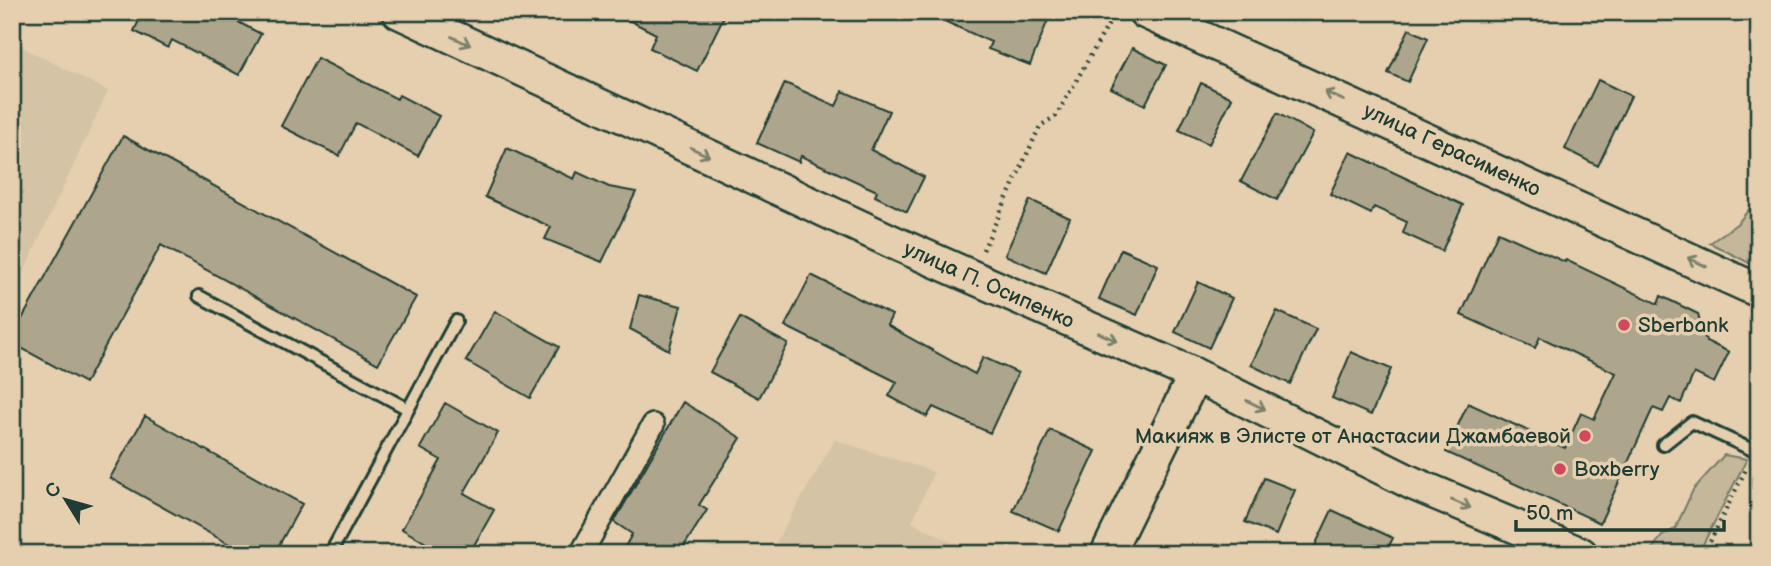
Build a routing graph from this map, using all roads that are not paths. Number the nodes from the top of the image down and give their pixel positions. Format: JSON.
{"nodes":[{"id":1,"x":399,"y":12,"type":"edge"},
{"id":2,"x":1145,"y":12,"type":"edge"},
{"id":3,"x":1759,"y":291,"type":"edge"},
{"id":4,"x":199,"y":296,"type":"dead end"},
{"id":5,"x":456,"y":321,"type":"dead end"},
{"id":6,"x":1195,"y":375,"type":"junction"},
{"id":7,"x":408,"y":410,"type":"junction"},
{"id":8,"x":653,"y":425,"type":"dead end"},
{"id":9,"x":1663,"y":445,"type":"dead end"},
{"id":10,"x":1757,"y":452,"type":"edge"},
{"id":11,"x":330,"y":554,"type":"edge"},
{"id":12,"x":581,"y":554,"type":"edge"},
{"id":13,"x":1107,"y":554,"type":"edge"},
{"id":14,"x":1581,"y":554,"type":"edge"}],
"edges":[{"from":1,"to":6,"type":"main road","name":"улица П. Осипенко","one_way":true},
{"from":3,"to":2,"type":"main road","name":"улица Герасименко","one_way":true},
{"from":4,"to":7,"type":"lane"},
{"from":5,"to":7,"type":"lane"},
{"from":6,"to":13,"type":"main road"},
{"from":6,"to":14,"type":"main road","name":"улица П. Осипенко","one_way":true},
{"from":7,"to":11,"type":"lane"},
{"from":8,"to":12,"type":"street"},
{"from":9,"to":10,"type":"lane"}]}
